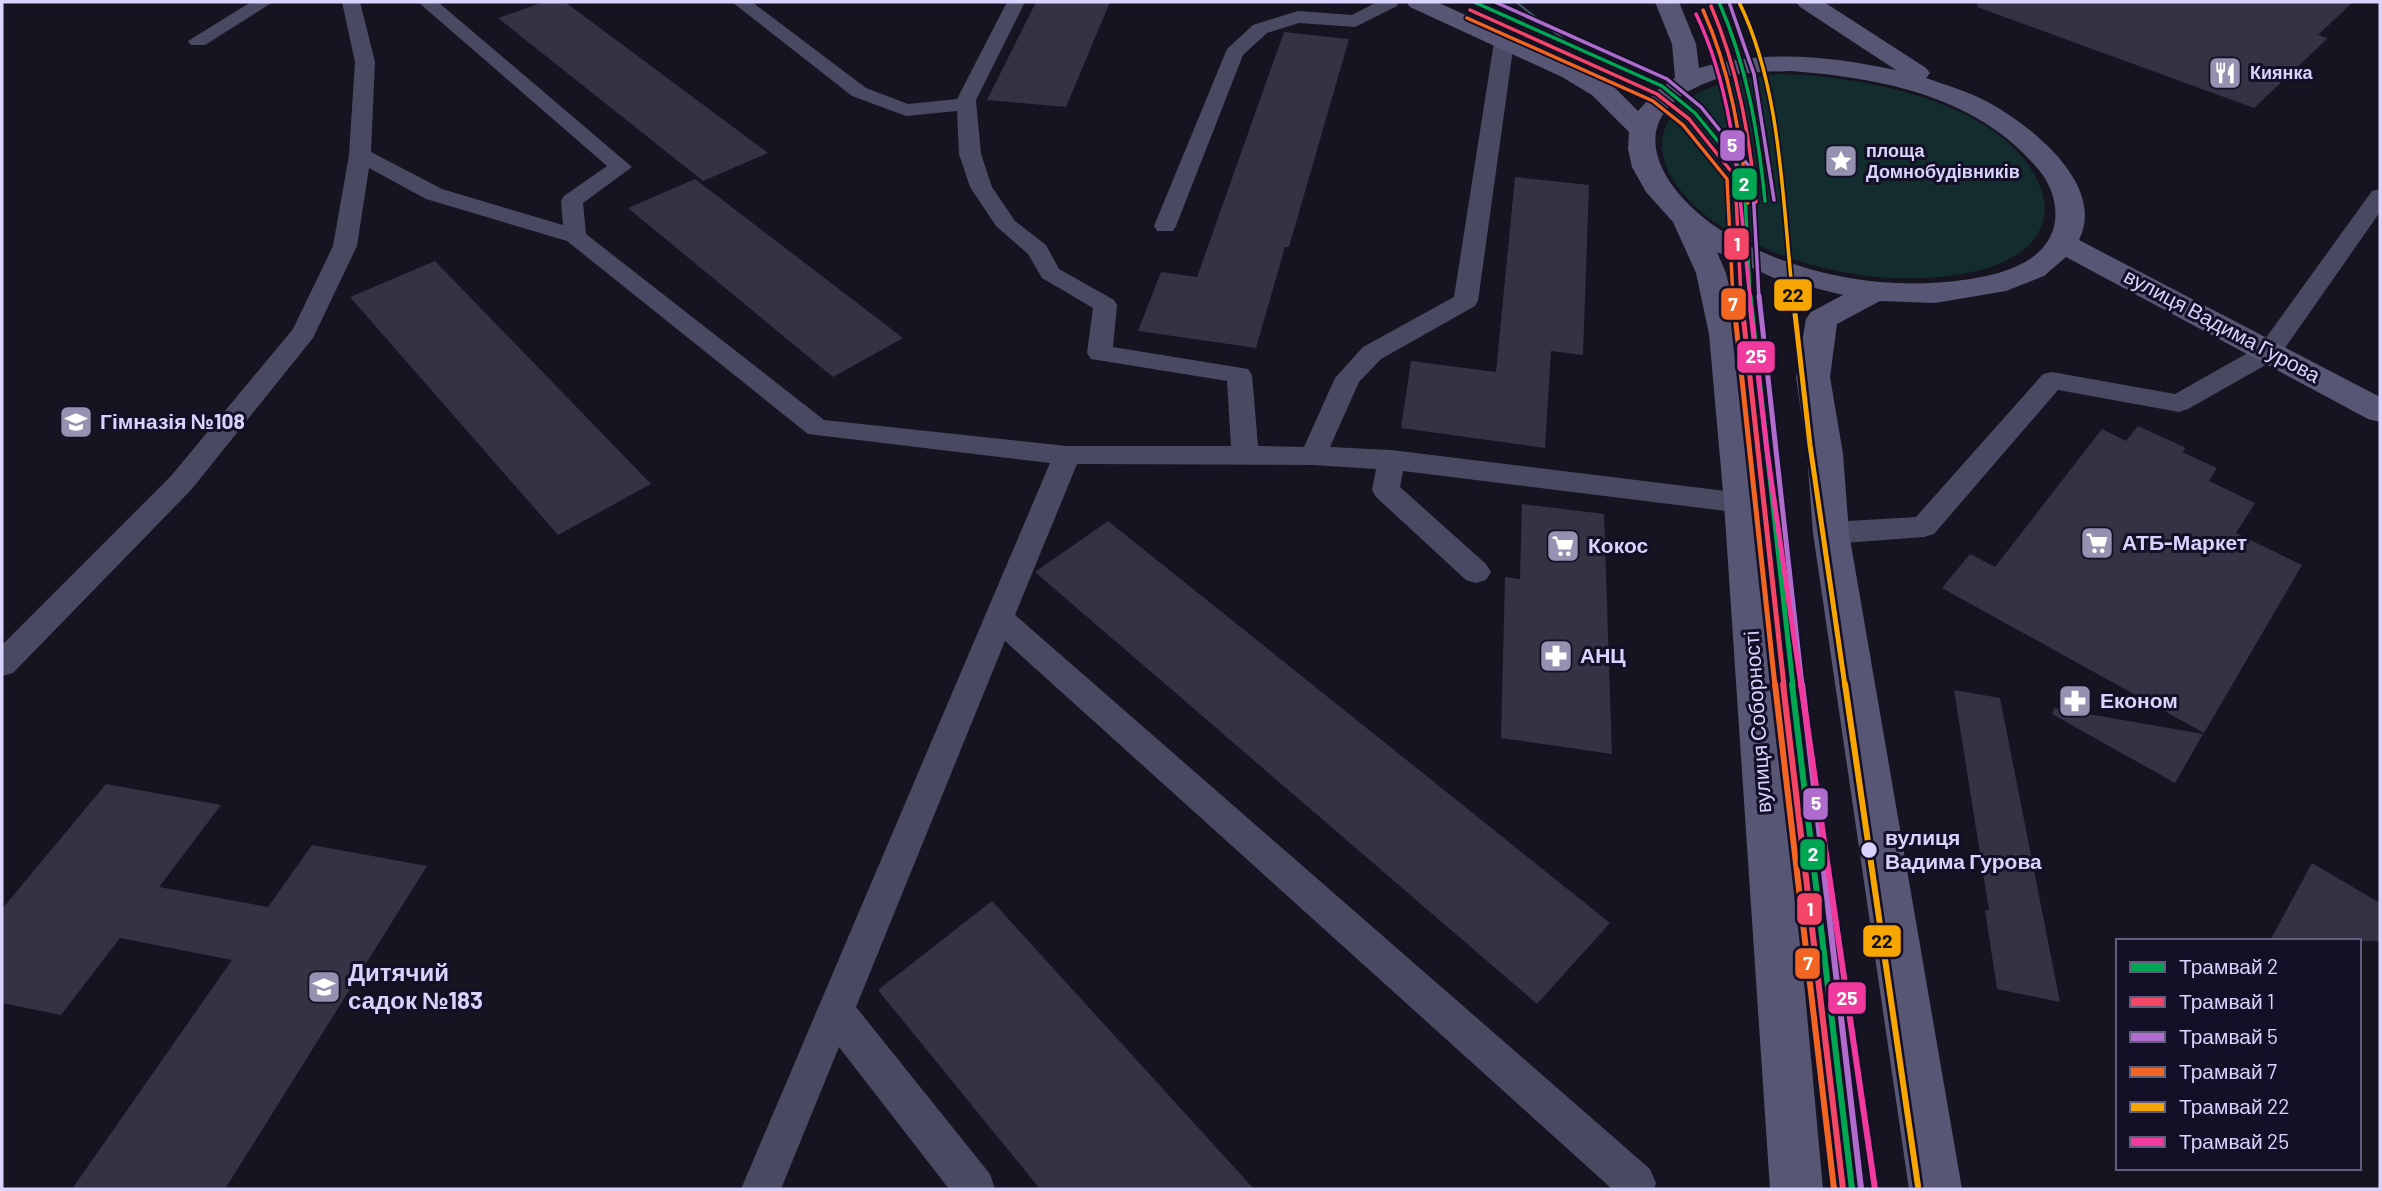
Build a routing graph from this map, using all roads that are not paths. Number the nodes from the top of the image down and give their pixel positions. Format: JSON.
{"nodes":[{"id":1,"x":264,"y":2,"type":"edge"},
{"id":2,"x":351,"y":2,"type":"edge"},
{"id":3,"x":427,"y":2,"type":"edge"},
{"id":4,"x":741,"y":2,"type":"edge"},
{"id":5,"x":1016,"y":2,"type":"edge"},
{"id":6,"x":1390,"y":2,"type":"edge"},
{"id":7,"x":1418,"y":2,"type":"edge"},
{"id":8,"x":1667,"y":2,"type":"edge"},
{"id":9,"x":1808,"y":2,"type":"edge"},
{"id":10,"x":198,"y":41,"type":"dead end"},
{"id":11,"x":1504,"y":42,"type":"junction"},
{"id":12,"x":1688,"y":81,"type":"junction"},
{"id":13,"x":1954,"y":97,"type":"junction"},
{"id":14,"x":966,"y":100,"type":"junction"},
{"id":15,"x":1641,"y":129,"type":"junction"},
{"id":16,"x":360,"y":155,"type":"junction"},
{"id":17,"x":2380,"y":196,"type":"edge"},
{"id":18,"x":1687,"y":220,"type":"junction"},
{"id":19,"x":1165,"y":226,"type":"dead end"},
{"id":20,"x":575,"y":236,"type":"junction"},
{"id":21,"x":2062,"y":243,"type":"junction"},
{"id":22,"x":1875,"y":291,"type":"junction"},
{"id":23,"x":2269,"y":352,"type":"junction"},
{"id":24,"x":2380,"y":411,"type":"edge"},
{"id":25,"x":1067,"y":455,"type":"junction"},
{"id":26,"x":1245,"y":456,"type":"junction"},
{"id":27,"x":1313,"y":456,"type":"junction"},
{"id":28,"x":1391,"y":460,"type":"junction"},
{"id":29,"x":1742,"y":503,"type":"junction"},
{"id":30,"x":1831,"y":533,"type":"junction"},
{"id":31,"x":1476,"y":572,"type":"dead end"},
{"id":32,"x":999,"y":618,"type":"junction"},
{"id":33,"x":2,"y":664,"type":"edge"},
{"id":34,"x":835,"y":1011,"type":"junction"},
{"id":35,"x":1636,"y":1183,"type":"dead end"},
{"id":36,"x":761,"y":1189,"type":"edge"},
{"id":37,"x":975,"y":1189,"type":"edge"},
{"id":38,"x":1796,"y":1189,"type":"edge"},
{"id":39,"x":1936,"y":1189,"type":"edge"}],
"edges":[{"from":1,"to":10,"type":"lane"},
{"from":2,"to":16,"type":"lane"},
{"from":3,"to":20,"type":"lane"},
{"from":4,"to":14,"type":"lane"},
{"from":5,"to":14,"type":"lane"},
{"from":6,"to":19,"type":"lane"},
{"from":7,"to":11,"type":"main road"},
{"from":8,"to":12,"type":"main road"},
{"from":9,"to":13,"type":"main road"},
{"from":11,"to":15,"type":"main road"},
{"from":11,"to":27,"type":"lane"},
{"from":12,"to":13,"type":"main road"},
{"from":12,"to":15,"type":"main road"},
{"from":13,"to":21,"type":"main road"},
{"from":14,"to":26,"type":"lane"},
{"from":15,"to":18,"type":"main road"},
{"from":16,"to":20,"type":"lane"},
{"from":16,"to":33,"type":"lane"},
{"from":17,"to":23,"type":"lane"},
{"from":18,"to":22,"type":"main road"},
{"from":18,"to":29,"type":"main road","name":"вулиця Соборності"},
{"from":20,"to":25,"type":"lane"},
{"from":21,"to":22,"type":"main road"},
{"from":21,"to":23,"type":"main road","name":"вулиця Вадима Гурова"},
{"from":22,"to":30,"type":"main road"},
{"from":23,"to":24,"type":"main road","name":"вулиця Вадима Гурова"},
{"from":23,"to":30,"type":"lane"},
{"from":25,"to":26,"type":"lane"},
{"from":25,"to":32,"type":"lane"},
{"from":26,"to":27,"type":"lane"},
{"from":27,"to":28,"type":"lane"},
{"from":28,"to":29,"type":"lane"},
{"from":28,"to":31,"type":"lane"},
{"from":29,"to":38,"type":"main road","name":"вулиця Соборності"},
{"from":30,"to":39,"type":"main road"},
{"from":32,"to":34,"type":"lane"},
{"from":32,"to":35,"type":"lane"},
{"from":34,"to":36,"type":"lane"},
{"from":34,"to":37,"type":"lane"}]}
